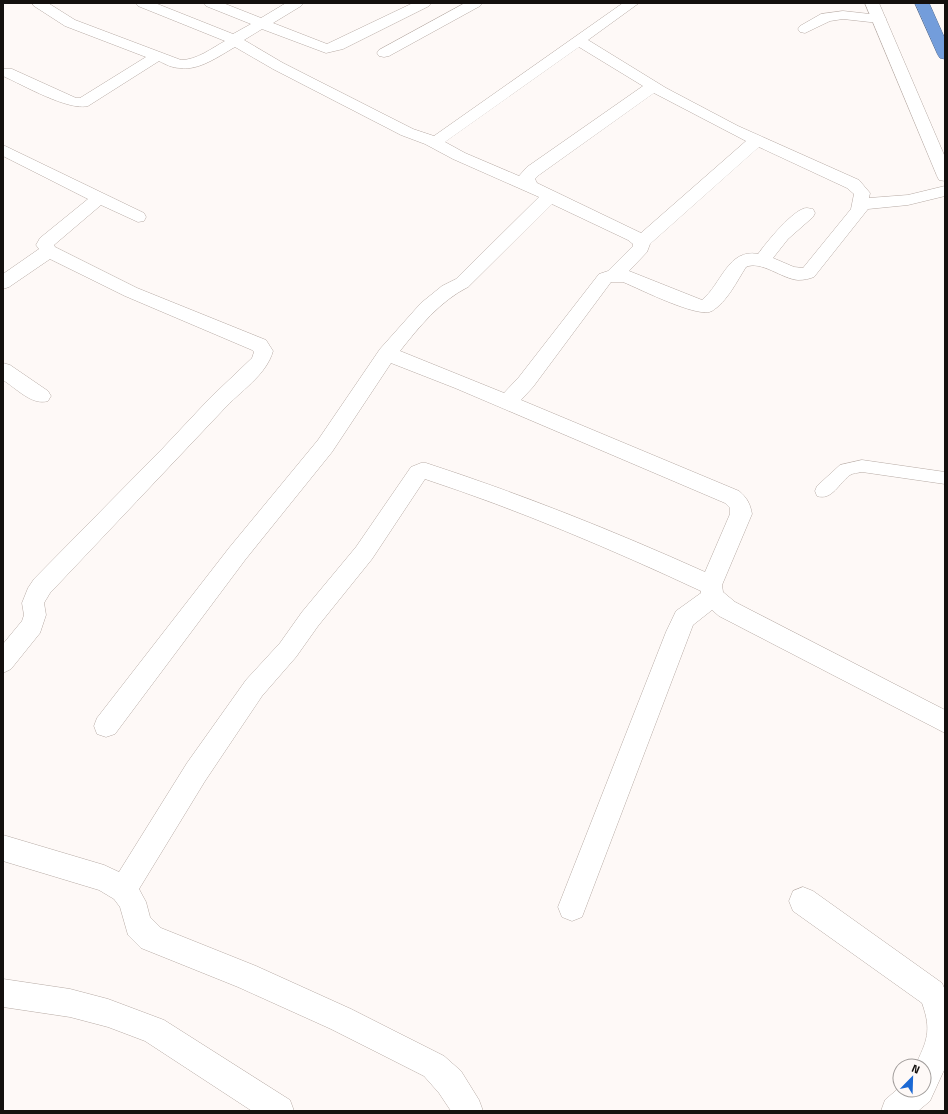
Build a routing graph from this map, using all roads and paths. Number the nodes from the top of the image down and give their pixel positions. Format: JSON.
{"nodes":[{"id":1,"x":39,"y":3,"type":"edge"},
{"id":2,"x":142,"y":3,"type":"edge"},
{"id":3,"x":211,"y":3,"type":"edge"},
{"id":4,"x":296,"y":3,"type":"edge"},
{"id":5,"x":424,"y":3,"type":"edge"},
{"id":6,"x":475,"y":3,"type":"edge"},
{"id":7,"x":632,"y":3,"type":"edge"},
{"id":8,"x":872,"y":3,"type":"edge"},
{"id":9,"x":922,"y":3,"type":"edge"},
{"id":10,"x":879,"y":19,"type":"junction"},
{"id":11,"x":262,"y":23,"type":"junction"},
{"id":12,"x":805,"y":30,"type":"dead end"},
{"id":13,"x":236,"y":40,"type":"junction"},
{"id":14,"x":578,"y":41,"type":"junction"},
{"id":15,"x":384,"y":53,"type":"dead end"},
{"id":16,"x":945,"y":55,"type":"edge"},
{"id":17,"x":157,"y":56,"type":"junction"},
{"id":18,"x":7,"y":72,"type":"dead end"},
{"id":19,"x":652,"y":87,"type":"junction"},
{"id":20,"x":430,"y":140,"type":"junction"},
{"id":21,"x":757,"y":140,"type":"junction"},
{"id":22,"x":3,"y":150,"type":"edge"},
{"id":23,"x":945,"y":176,"type":"edge"},
{"id":24,"x":530,"y":186,"type":"junction"},
{"id":25,"x":945,"y":191,"type":"edge"},
{"id":26,"x":550,"y":196,"type":"junction"},
{"id":27,"x":100,"y":198,"type":"junction"},
{"id":28,"x":861,"y":204,"type":"junction"},
{"id":29,"x":807,"y":213,"type":"dead end"},
{"id":30,"x":138,"y":217,"type":"dead end"},
{"id":31,"x":642,"y":242,"type":"junction"},
{"id":32,"x":49,"y":251,"type":"junction"},
{"id":33,"x":762,"y":261,"type":"junction"},
{"id":34,"x":614,"y":275,"type":"junction"},
{"id":35,"x":3,"y":283,"type":"edge"},
{"id":36,"x":387,"y":354,"type":"junction"},
{"id":37,"x":3,"y":370,"type":"edge"},
{"id":38,"x":41,"y":396,"type":"dead end"},
{"id":39,"x":507,"y":402,"type":"junction"},
{"id":40,"x":945,"y":478,"type":"edge"},
{"id":41,"x":823,"y":491,"type":"dead end"},
{"id":42,"x":712,"y":591,"type":"junction"},
{"id":43,"x":3,"y":662,"type":"edge"},
{"id":44,"x":945,"y":722,"type":"edge"},
{"id":45,"x":106,"y":726,"type":"dead end"},
{"id":46,"x":3,"y":848,"type":"edge"},
{"id":47,"x":124,"y":889,"type":"junction"},
{"id":48,"x":803,"y":901,"type":"dead end"},
{"id":49,"x":572,"y":907,"type":"dead end"},
{"id":50,"x":3,"y":993,"type":"edge"},
{"id":51,"x":932,"y":1063,"type":"edge"},
{"id":52,"x":910,"y":1098,"type":"edge"},
{"id":53,"x":279,"y":1111,"type":"edge"},
{"id":54,"x":468,"y":1111,"type":"edge"},
{"id":55,"x":896,"y":1111,"type":"edge"}],
"edges":[{"from":1,"to":17,"type":"street"},
{"from":2,"to":13,"type":"street"},
{"from":3,"to":11,"type":"street"},
{"from":4,"to":11,"type":"street"},
{"from":5,"to":11,"type":"street"},
{"from":6,"to":15,"type":"street"},
{"from":7,"to":14,"type":"street"},
{"from":8,"to":10,"type":"street"},
{"from":9,"to":16,"type":"highway"},
{"from":10,"to":12,"type":"street"},
{"from":10,"to":23,"type":"street"},
{"from":11,"to":13,"type":"street"},
{"from":13,"to":17,"type":"street"},
{"from":13,"to":20,"type":"street"},
{"from":14,"to":19,"type":"street"},
{"from":14,"to":20,"type":"street"},
{"from":17,"to":18,"type":"street"},
{"from":19,"to":21,"type":"street"},
{"from":19,"to":24,"type":"street"},
{"from":20,"to":24,"type":"street"},
{"from":21,"to":28,"type":"street"},
{"from":21,"to":31,"type":"street"},
{"from":22,"to":27,"type":"street"},
{"from":24,"to":26,"type":"street"},
{"from":25,"to":28,"type":"street"},
{"from":26,"to":31,"type":"street"},
{"from":26,"to":36,"type":"street"},
{"from":27,"to":30,"type":"street"},
{"from":27,"to":32,"type":"street"},
{"from":28,"to":33,"type":"street"},
{"from":29,"to":33,"type":"street"},
{"from":31,"to":34,"type":"street"},
{"from":32,"to":35,"type":"street"},
{"from":32,"to":43,"type":"street"},
{"from":33,"to":34,"type":"street"},
{"from":34,"to":39,"type":"street"},
{"from":36,"to":39,"type":"street"},
{"from":36,"to":45,"type":"street"},
{"from":37,"to":38,"type":"street"},
{"from":39,"to":42,"type":"street"},
{"from":40,"to":41,"type":"lane"},
{"from":42,"to":44,"type":"street"},
{"from":42,"to":47,"type":"street"},
{"from":42,"to":49,"type":"street"},
{"from":46,"to":47,"type":"street"},
{"from":47,"to":54,"type":"street"},
{"from":48,"to":51,"type":"street"},
{"from":50,"to":53,"type":"street"},
{"from":52,"to":55,"type":"street"}]}
